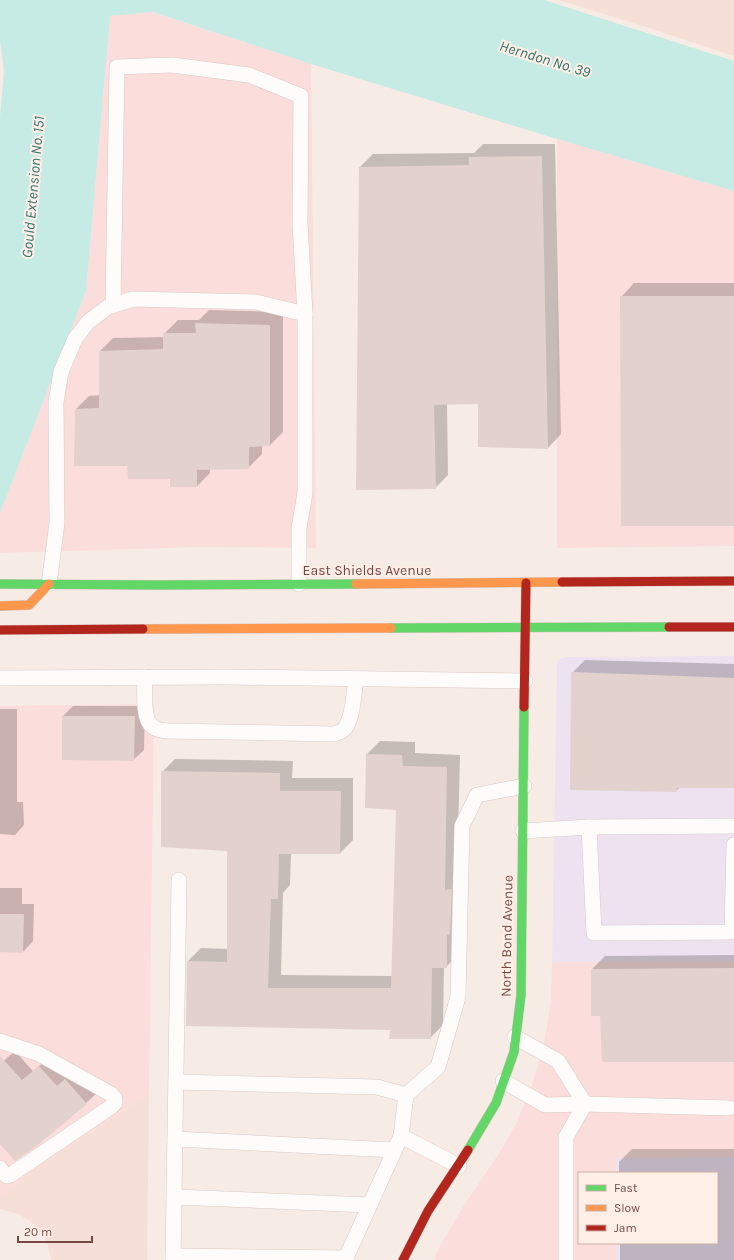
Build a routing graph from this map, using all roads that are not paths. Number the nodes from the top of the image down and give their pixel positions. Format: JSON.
{"nodes":[{"id":1,"x":113,"y":305,"type":"junction"},
{"id":2,"x":305,"y":314,"type":"junction"},
{"id":3,"x":734,"y":581,"type":"edge"},
{"id":4,"x":526,"y":583,"type":"junction"},
{"id":5,"x":0,"y":584,"type":"edge"},
{"id":6,"x":49,"y":584,"type":"junction"},
{"id":7,"x":299,"y":584,"type":"junction"},
{"id":8,"x":0,"y":606,"type":"edge"},
{"id":9,"x":526,"y":627,"type":"junction"},
{"id":10,"x":734,"y":627,"type":"edge"},
{"id":11,"x":0,"y":630,"type":"edge"},
{"id":12,"x":145,"y":677,"type":"junction"},
{"id":13,"x":0,"y":678,"type":"edge"},
{"id":14,"x":356,"y":679,"type":"junction"},
{"id":15,"x":525,"y":681,"type":"junction"},
{"id":16,"x":524,"y":786,"type":"junction"},
{"id":17,"x":734,"y":826,"type":"edge"},
{"id":18,"x":589,"y":827,"type":"junction"},
{"id":19,"x":523,"y":831,"type":"junction"},
{"id":20,"x":734,"y":845,"type":"edge"},
{"id":21,"x":179,"y":880,"type":"dead end"},
{"id":22,"x":515,"y":1037,"type":"junction"},
{"id":23,"x":0,"y":1041,"type":"edge"},
{"id":24,"x":503,"y":1081,"type":"junction"},
{"id":25,"x":176,"y":1082,"type":"junction"},
{"id":26,"x":406,"y":1095,"type":"junction"},
{"id":27,"x":585,"y":1104,"type":"junction"},
{"id":28,"x":729,"y":1108,"type":"dead end"},
{"id":29,"x":401,"y":1136,"type":"junction"},
{"id":30,"x":175,"y":1139,"type":"junction"},
{"id":31,"x":394,"y":1150,"type":"junction"},
{"id":32,"x":459,"y":1166,"type":"junction"},
{"id":33,"x":0,"y":1168,"type":"edge"},
{"id":34,"x":174,"y":1197,"type":"junction"},
{"id":35,"x":369,"y":1205,"type":"junction"},
{"id":36,"x":173,"y":1258,"type":"edge"},
{"id":37,"x":346,"y":1259,"type":"edge"},
{"id":38,"x":403,"y":1260,"type":"edge"},
{"id":39,"x":566,"y":1260,"type":"edge"}],
"edges":[{"from":1,"to":2,"type":"lane"},
{"from":1,"to":2,"type":"lane"},
{"from":1,"to":6,"type":"lane"},
{"from":2,"to":7,"type":"lane"},
{"from":3,"to":4,"type":"main road","name":"East Shields Avenue"},
{"from":4,"to":7,"type":"main road","name":"East Shields Avenue"},
{"from":4,"to":9,"type":"main road","name":"North Bond Avenue"},
{"from":5,"to":6,"type":"main road","name":"East Shields Avenue"},
{"from":6,"to":7,"type":"main road","name":"East Shields Avenue"},
{"from":6,"to":8,"type":"main road"},
{"from":9,"to":10,"type":"main road"},
{"from":9,"to":11,"type":"main road"},
{"from":9,"to":15,"type":"main road","name":"North Bond Avenue"},
{"from":12,"to":13,"type":"lane"},
{"from":12,"to":14,"type":"lane"},
{"from":12,"to":14,"type":"lane"},
{"from":14,"to":15,"type":"lane"},
{"from":15,"to":16,"type":"main road","name":"North Bond Avenue"},
{"from":16,"to":19,"type":"main road","name":"North Bond Avenue"},
{"from":16,"to":26,"type":"lane"},
{"from":17,"to":18,"type":"lane"},
{"from":18,"to":19,"type":"lane"},
{"from":18,"to":20,"type":"lane"},
{"from":19,"to":22,"type":"main road","name":"North Bond Avenue"},
{"from":21,"to":25,"type":"lane"},
{"from":22,"to":24,"type":"main road","name":"North Bond Avenue"},
{"from":22,"to":27,"type":"lane"},
{"from":23,"to":33,"type":"lane"},
{"from":24,"to":27,"type":"lane"},
{"from":24,"to":32,"type":"main road","name":"North Bond Avenue"},
{"from":25,"to":26,"type":"lane"},
{"from":25,"to":30,"type":"lane"},
{"from":26,"to":29,"type":"lane"},
{"from":27,"to":28,"type":"lane"},
{"from":27,"to":39,"type":"lane"},
{"from":29,"to":31,"type":"lane"},
{"from":29,"to":32,"type":"lane"},
{"from":30,"to":31,"type":"lane"},
{"from":30,"to":34,"type":"lane"},
{"from":31,"to":35,"type":"lane"},
{"from":32,"to":38,"type":"main road","name":"North Bond Avenue"},
{"from":34,"to":35,"type":"lane"},
{"from":34,"to":36,"type":"lane"},
{"from":35,"to":37,"type":"lane"},
{"from":36,"to":37,"type":"lane"}]}
